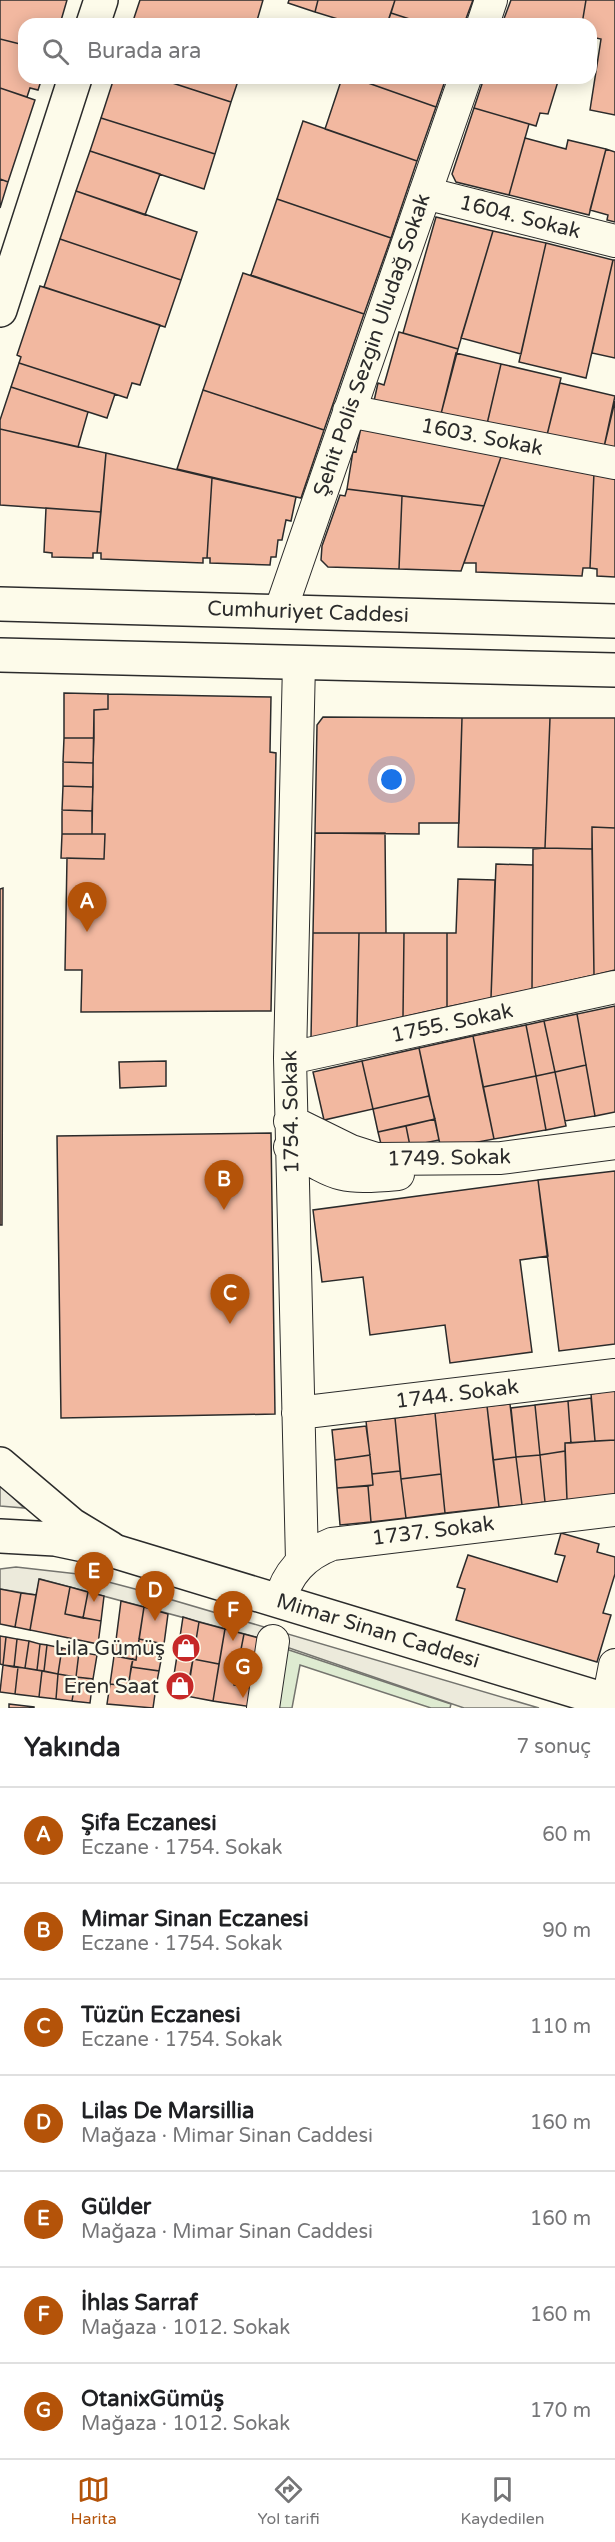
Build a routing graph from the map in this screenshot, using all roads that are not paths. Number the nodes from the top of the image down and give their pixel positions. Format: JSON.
{"nodes":[{"id":1,"x":101,"y":0,"type":"edge"},
{"id":2,"x":491,"y":0,"type":"edge"},
{"id":3,"x":95,"y":18,"type":"edge"},
{"id":4,"x":485,"y":18,"type":"edge"},
{"id":5,"x":73,"y":84,"type":"edge"},
{"id":6,"x":463,"y":84,"type":"edge"},
{"id":7,"x":425,"y":193,"type":"junction"},
{"id":8,"x":615,"y":241,"type":"edge"},
{"id":9,"x":0,"y":310,"type":"edge"},
{"id":10,"x":349,"y":411,"type":"junction"},
{"id":11,"x":615,"y":463,"type":"edge"},
{"id":12,"x":0,"y":604,"type":"edge"},
{"id":13,"x":280,"y":612,"type":"junction"},
{"id":14,"x":615,"y":621,"type":"edge"},
{"id":15,"x":0,"y":655,"type":"edge"},
{"id":16,"x":299,"y":663,"type":"junction"},
{"id":17,"x":615,"y":670,"type":"edge"},
{"id":18,"x":615,"y":987,"type":"edge"},
{"id":19,"x":290,"y":1058,"type":"junction"},
{"id":20,"x":290,"y":1134,"type":"junction"},
{"id":21,"x":615,"y":1143,"type":"edge"},
{"id":22,"x":400,"y":1174,"type":"dead end"},
{"id":23,"x":615,"y":1375,"type":"edge"},
{"id":24,"x":298,"y":1413,"type":"junction"},
{"id":25,"x":0,"y":1464,"type":"edge"},
{"id":26,"x":615,"y":1510,"type":"edge"},
{"id":27,"x":0,"y":1536,"type":"edge"},
{"id":28,"x":117,"y":1552,"type":"junction"},
{"id":29,"x":302,"y":1561,"type":"junction"},
{"id":30,"x":280,"y":1601,"type":"junction"},
{"id":31,"x":273,"y":1641,"type":"dead end"},
{"id":32,"x":615,"y":1665,"type":"edge"},
{"id":33,"x":612,"y":1702,"type":"edge"},
{"id":34,"x":263,"y":1708,"type":"edge"}],
"edges":[{"from":1,"to":3,"type":"street"},
{"from":2,"to":4,"type":"street"},
{"from":5,"to":9,"type":"street"},
{"from":6,"to":7,"type":"street","name":"Şehit Polis Sezgin Uludağ Sokak"},
{"from":7,"to":8,"type":"street","name":"1604. Sokak"},
{"from":7,"to":10,"type":"street","name":"Şehit Polis Sezgin Uludağ Sokak"},
{"from":10,"to":11,"type":"street","name":"1603. Sokak"},
{"from":10,"to":13,"type":"street","name":"Şehit Polis Sezgin Uludağ Sokak"},
{"from":12,"to":13,"type":"street","name":"Cumhuriyet Caddesi"},
{"from":13,"to":14,"type":"street","name":"Cumhuriyet Caddesi"},
{"from":15,"to":16,"type":"street"},
{"from":16,"to":17,"type":"street"},
{"from":16,"to":19,"type":"street","name":"1754. Sokak"},
{"from":18,"to":19,"type":"street","name":"1755. Sokak"},
{"from":19,"to":20,"type":"street","name":"1754. Sokak"},
{"from":20,"to":21,"type":"street","name":"1749. Sokak"},
{"from":20,"to":22,"type":"street"},
{"from":20,"to":24,"type":"street","name":"1754. Sokak"},
{"from":23,"to":24,"type":"street","name":"1744. Sokak"},
{"from":24,"to":29,"type":"street","name":"1754. Sokak"},
{"from":25,"to":28,"type":"street"},
{"from":26,"to":29,"type":"street","name":"1737. Sokak"},
{"from":27,"to":28,"type":"street","name":"Mimar Sinan Caddesi"},
{"from":28,"to":30,"type":"street","name":"Mimar Sinan Caddesi"},
{"from":29,"to":30,"type":"street","name":"1737. Sokak"},
{"from":30,"to":33,"type":"street","name":"Mimar Sinan Caddesi"},
{"from":31,"to":34,"type":"street"},
{"from":32,"to":33,"type":"street"}]}
